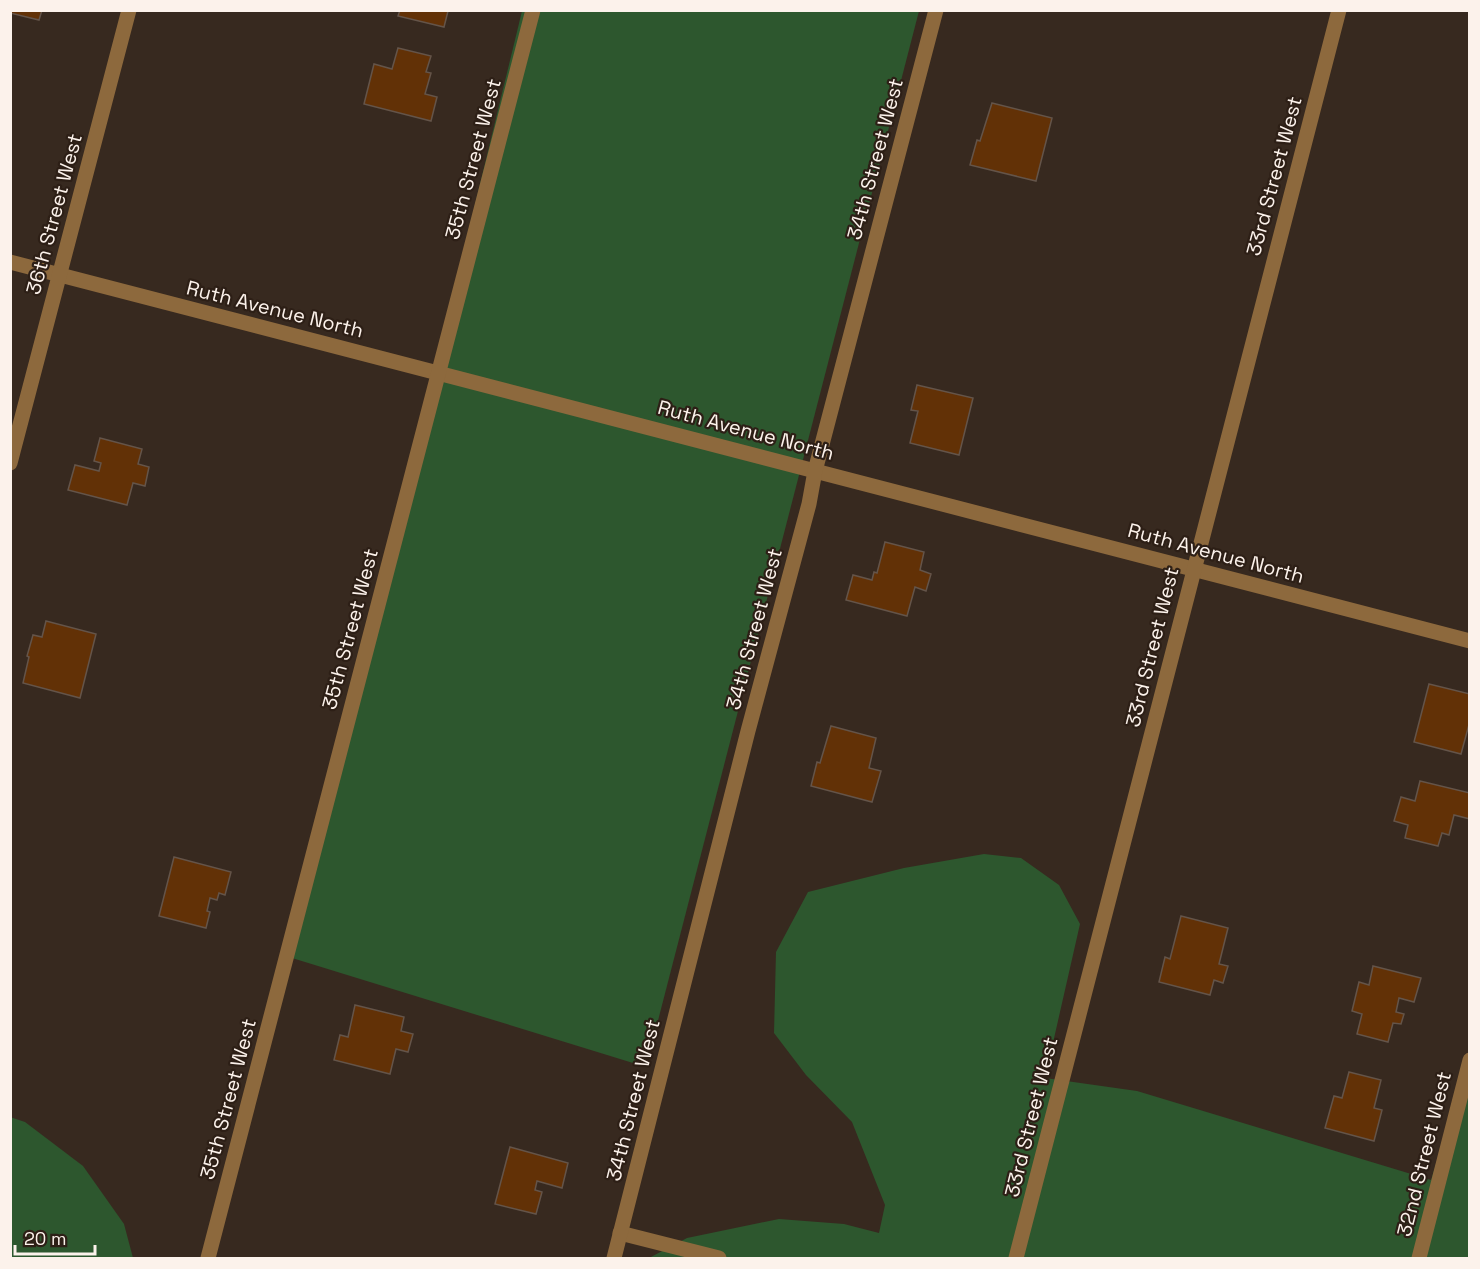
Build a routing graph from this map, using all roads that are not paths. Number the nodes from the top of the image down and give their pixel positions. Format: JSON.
{"nodes":[{"id":1,"x":129,"y":10,"type":"edge"},
{"id":2,"x":533,"y":10,"type":"edge"},
{"id":3,"x":936,"y":10,"type":"edge"},
{"id":4,"x":1339,"y":10,"type":"edge"},
{"id":5,"x":10,"y":262,"type":"edge"},
{"id":6,"x":59,"y":275,"type":"junction"},
{"id":7,"x":438,"y":373,"type":"junction"},
{"id":8,"x":10,"y":464,"type":"edge"},
{"id":9,"x":815,"y":471,"type":"junction"},
{"id":10,"x":1194,"y":569,"type":"junction"},
{"id":11,"x":1470,"y":641,"type":"edge"},
{"id":12,"x":1470,"y":1060,"type":"edge"},
{"id":13,"x":620,"y":1233,"type":"junction"},
{"id":14,"x":208,"y":1258,"type":"edge"},
{"id":15,"x":614,"y":1258,"type":"edge"},
{"id":16,"x":719,"y":1258,"type":"edge"},
{"id":17,"x":1016,"y":1258,"type":"edge"},
{"id":18,"x":1419,"y":1258,"type":"edge"}],
"edges":[{"from":1,"to":6,"type":"street","name":"36th Street West"},
{"from":2,"to":7,"type":"street","name":"35th Street West"},
{"from":3,"to":9,"type":"street","name":"34th Street West"},
{"from":4,"to":10,"type":"street","name":"33rd Street West"},
{"from":5,"to":6,"type":"street","name":"Ruth Avenue North"},
{"from":6,"to":7,"type":"street","name":"Ruth Avenue North"},
{"from":6,"to":8,"type":"street","name":"36th Street West"},
{"from":7,"to":9,"type":"street","name":"Ruth Avenue North"},
{"from":7,"to":14,"type":"street","name":"35th Street West"},
{"from":9,"to":10,"type":"street","name":"Ruth Avenue North"},
{"from":9,"to":13,"type":"street","name":"34th Street West"},
{"from":10,"to":11,"type":"street","name":"Ruth Avenue North"},
{"from":10,"to":17,"type":"street","name":"33rd Street West"},
{"from":12,"to":18,"type":"street","name":"32nd Street West"},
{"from":13,"to":15,"type":"street","name":"34th Street West"},
{"from":13,"to":16,"type":"street"}]}
